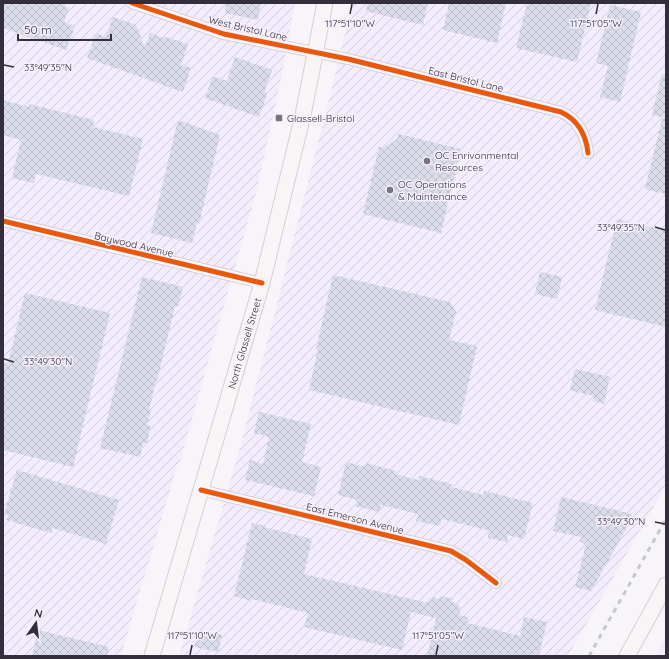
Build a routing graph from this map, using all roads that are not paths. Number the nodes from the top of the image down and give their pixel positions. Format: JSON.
{"nodes":[{"id":1,"x":132,"y":3,"type":"edge"},
{"id":2,"x":325,"y":3,"type":"edge"},
{"id":3,"x":315,"y":52,"type":"junction"},
{"id":4,"x":588,"y":153,"type":"dead end"},
{"id":5,"x":3,"y":221,"type":"edge"},
{"id":6,"x":262,"y":284,"type":"junction"},
{"id":7,"x":201,"y":490,"type":"junction"},
{"id":8,"x":496,"y":583,"type":"dead end"},
{"id":9,"x":666,"y":585,"type":"edge"},
{"id":10,"x":152,"y":656,"type":"edge"},
{"id":11,"x":627,"y":656,"type":"edge"}],
"edges":[{"from":1,"to":3,"type":"street","name":"West Bristol Lane"},
{"from":2,"to":3,"type":"main road","name":"North Glassell Street"},
{"from":3,"to":4,"type":"street","name":"East Bristol Lane"},
{"from":3,"to":6,"type":"main road","name":"North Glassell Street"},
{"from":5,"to":6,"type":"street","name":"Baywood Avenue"},
{"from":6,"to":7,"type":"main road","name":"North Glassell Street"},
{"from":7,"to":8,"type":"street","name":"East Emerson Avenue"},
{"from":7,"to":10,"type":"main road","name":"North Glassell Street"},
{"from":9,"to":11,"type":"main road"}]}
